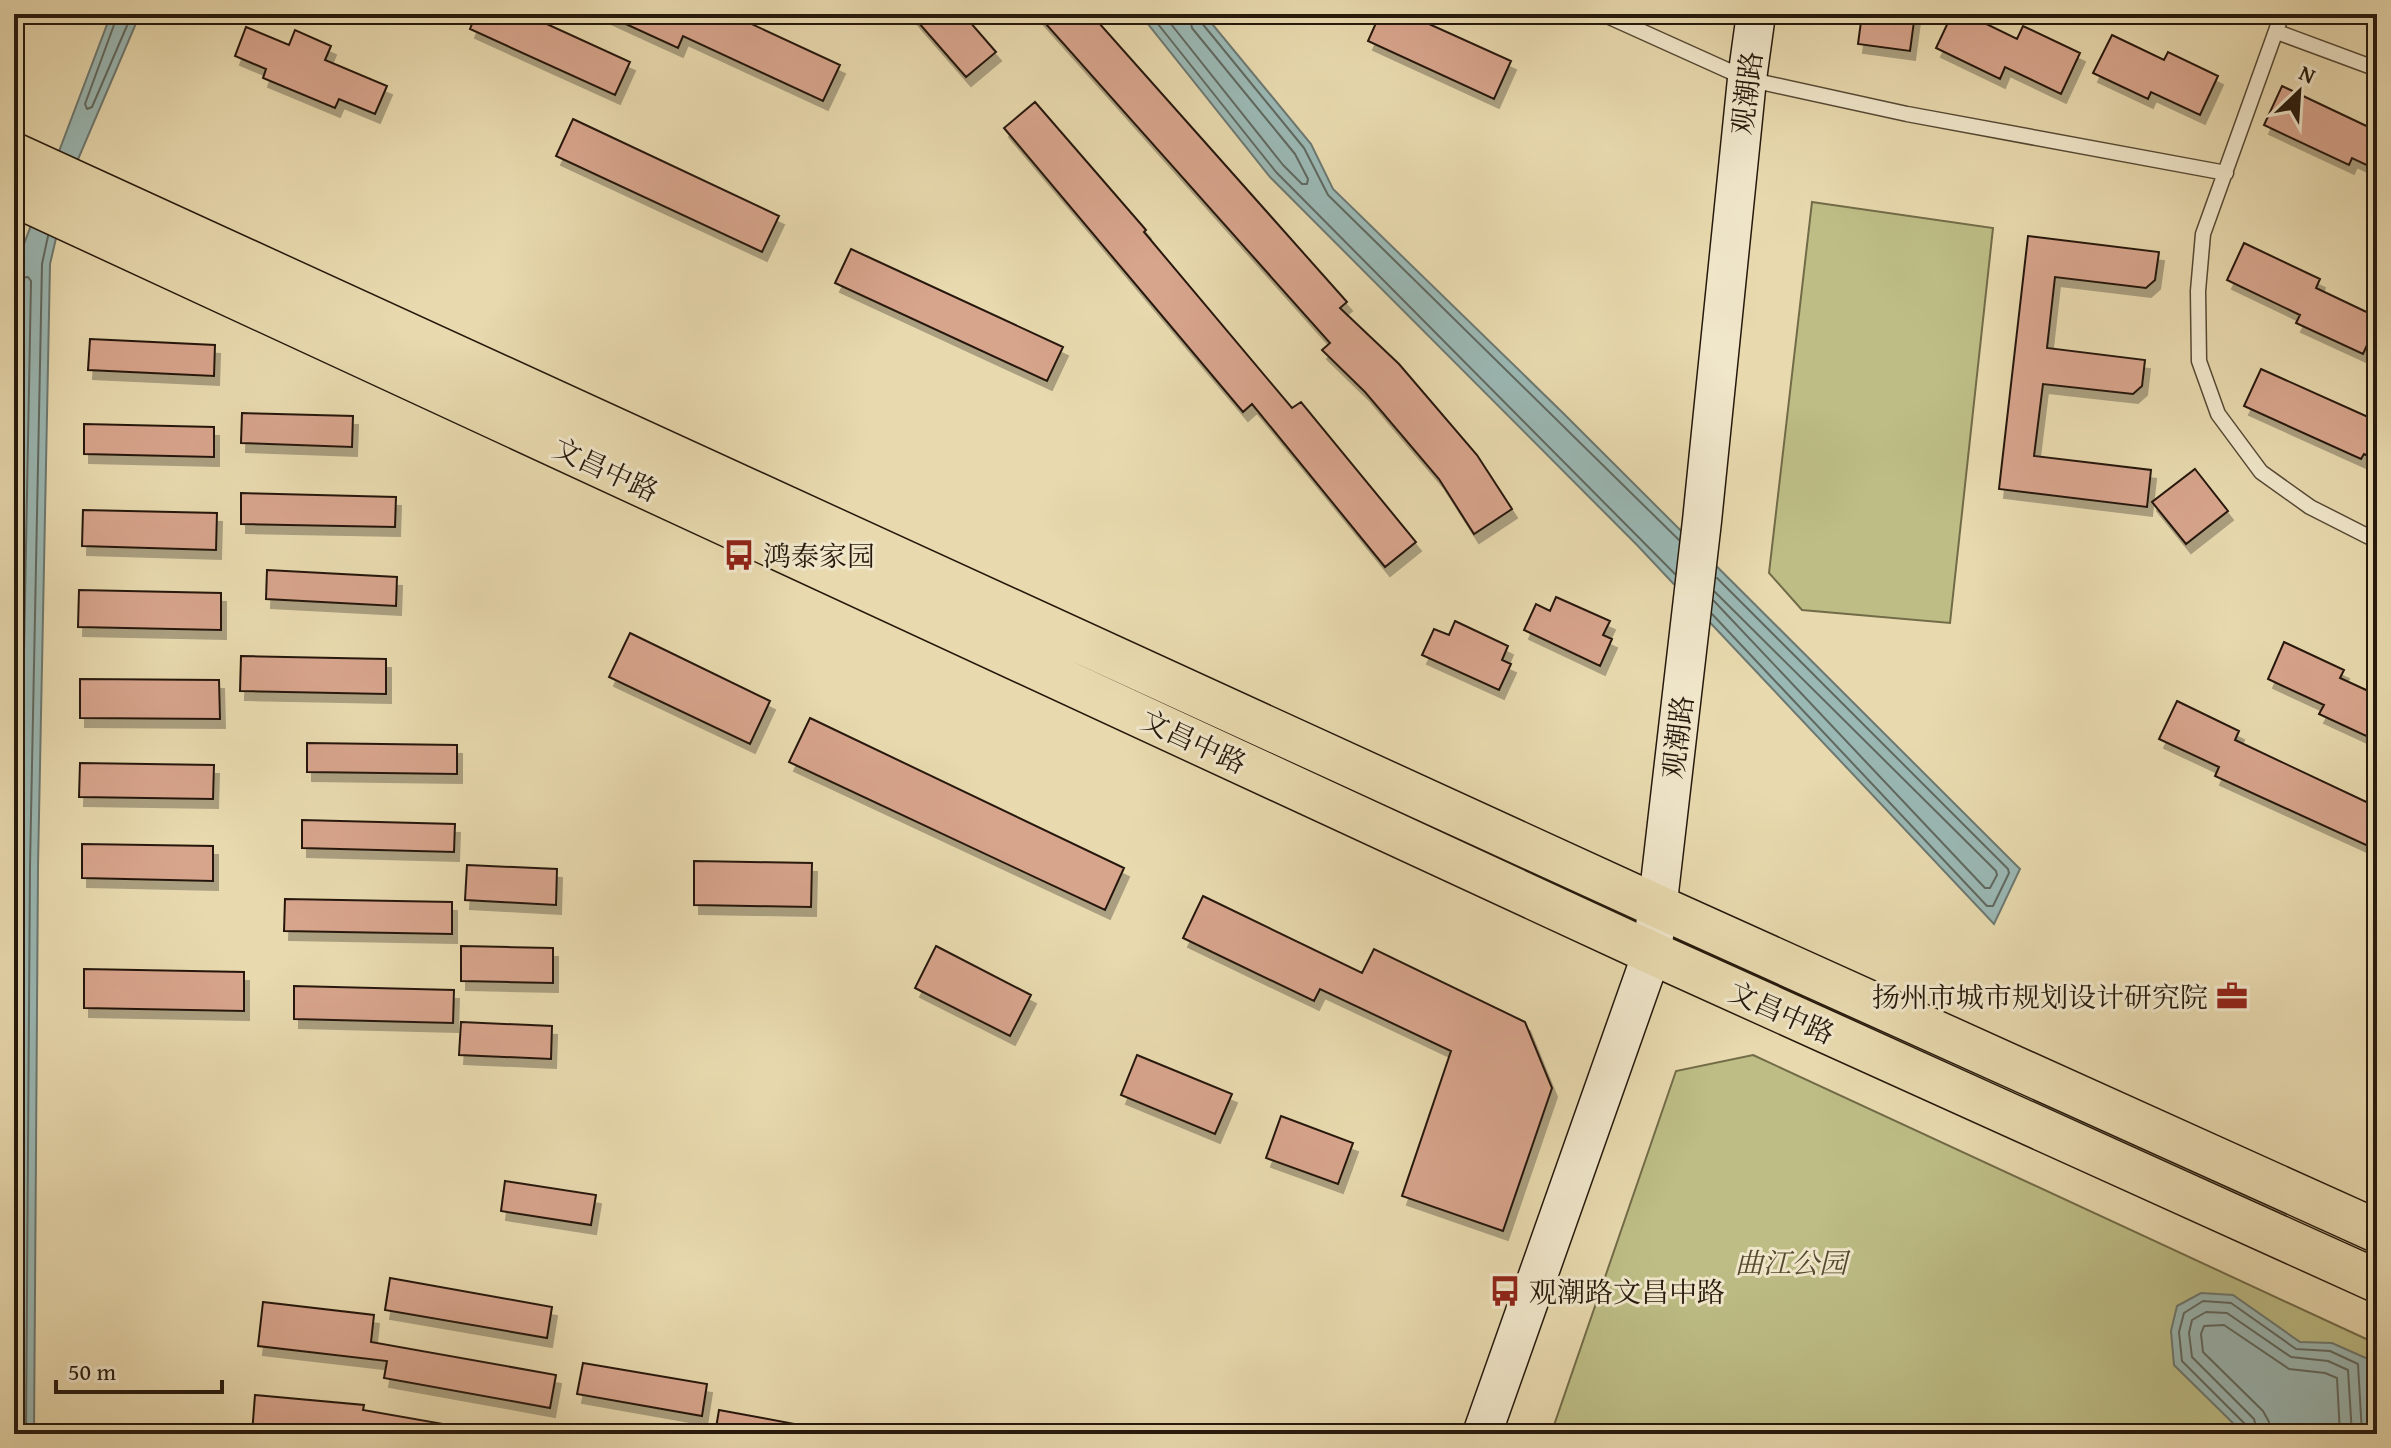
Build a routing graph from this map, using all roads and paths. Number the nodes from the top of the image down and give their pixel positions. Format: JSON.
{"nodes":[{"id":1,"x":1603,"y":14,"type":"edge"},
{"id":2,"x":1756,"y":14,"type":"edge"},
{"id":3,"x":2282,"y":14,"type":"edge"},
{"id":4,"x":2277,"y":32,"type":"junction"},
{"id":5,"x":2377,"y":69,"type":"edge"},
{"id":6,"x":1747,"y":79,"type":"junction"},
{"id":7,"x":16,"y":168,"type":"edge"},
{"id":8,"x":2226,"y":173,"type":"junction"},
{"id":9,"x":86,"y":208,"type":"junction"},
{"id":10,"x":2377,"y":541,"type":"edge"},
{"id":11,"x":1657,"y":906,"type":"junction"},
{"id":12,"x":1652,"y":953,"type":"junction"},
{"id":13,"x":2377,"y":1231,"type":"edge"},
{"id":14,"x":2377,"y":1281,"type":"edge"},
{"id":15,"x":1482,"y":1434,"type":"edge"}],
"edges":[{"from":1,"to":6,"type":"lane"},
{"from":2,"to":6,"type":"street","name":"观潮路"},
{"from":3,"to":4,"type":"lane"},
{"from":4,"to":5,"type":"lane"},
{"from":4,"to":8,"type":"lane"},
{"from":6,"to":8,"type":"lane"},
{"from":6,"to":11,"type":"street","name":"观潮路"},
{"from":7,"to":9,"type":"main road","name":"文昌中路"},
{"from":8,"to":10,"type":"lane"},
{"from":9,"to":11,"type":"main road","name":"文昌中路"},
{"from":9,"to":12,"type":"main road","name":"文昌中路"},
{"from":11,"to":12,"type":"street","name":"观潮路"},
{"from":11,"to":13,"type":"main road","name":"文昌中路"},
{"from":12,"to":14,"type":"main road","name":"文昌中路"},
{"from":12,"to":15,"type":"street","name":"观潮路"}]}
